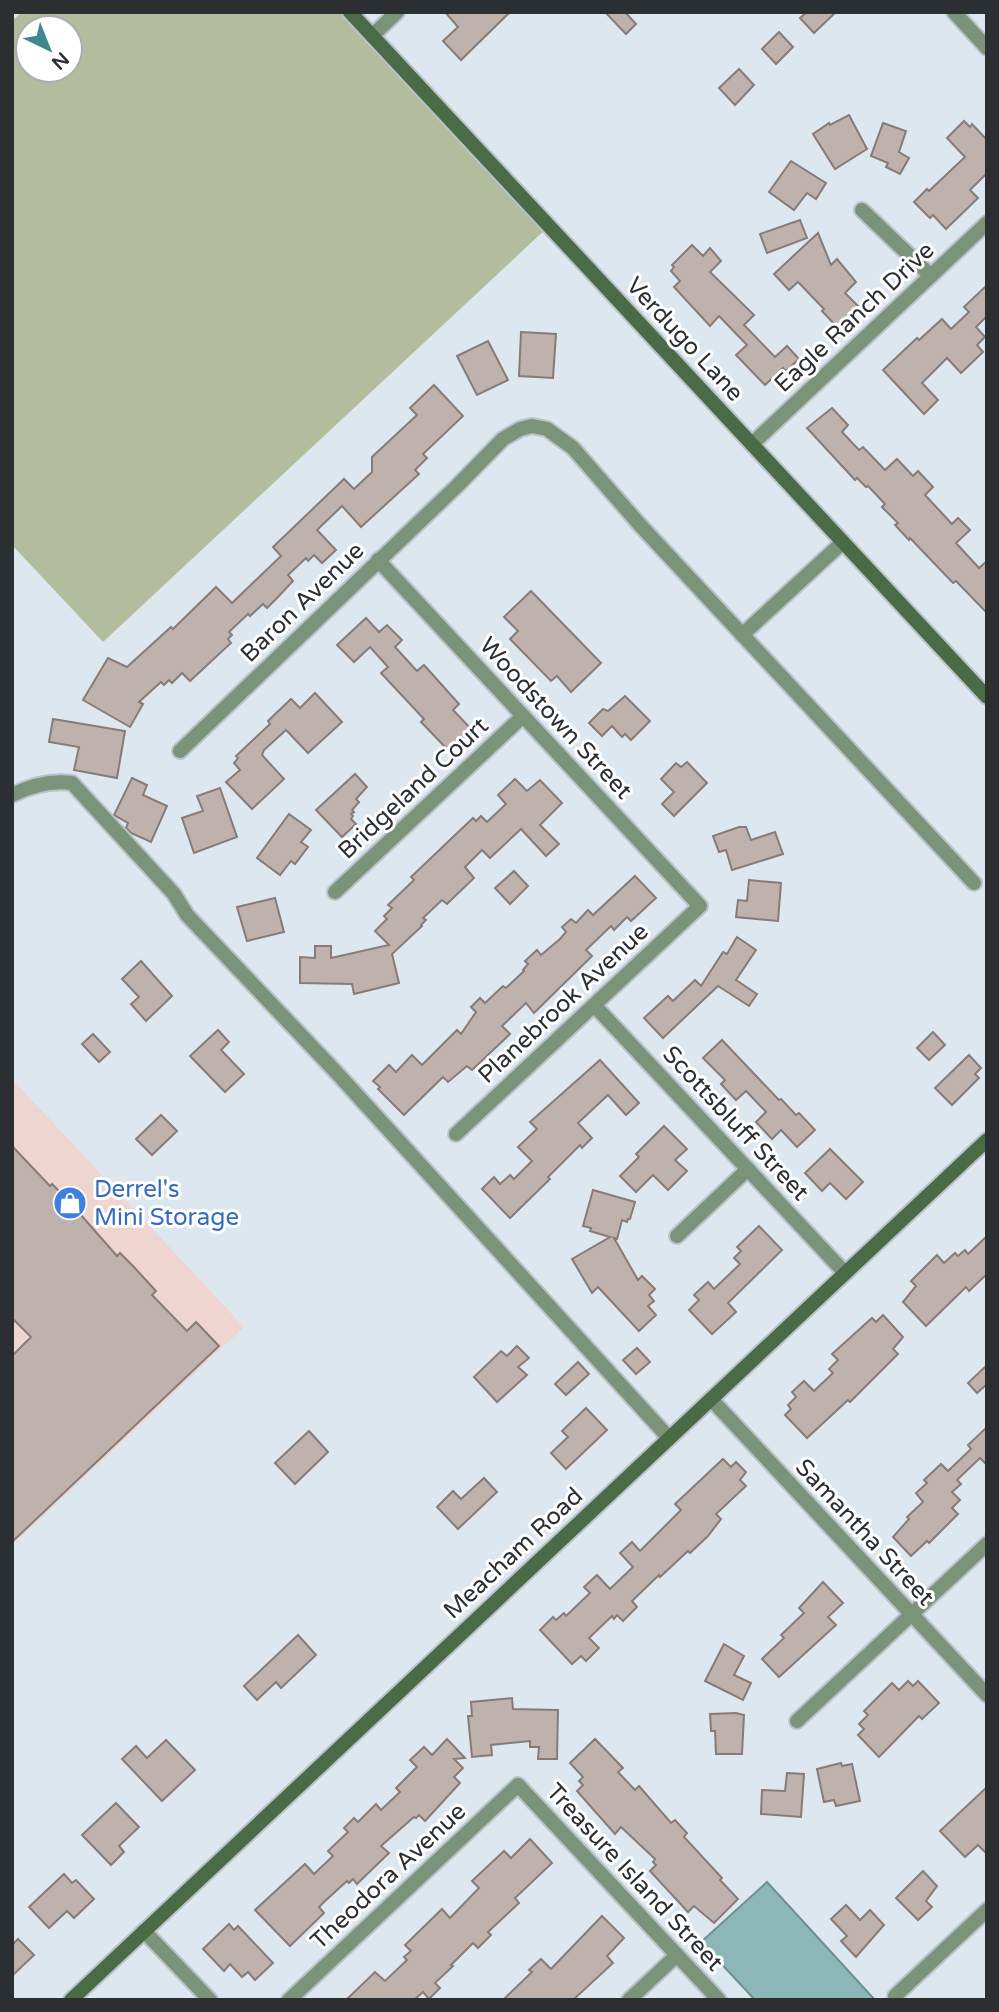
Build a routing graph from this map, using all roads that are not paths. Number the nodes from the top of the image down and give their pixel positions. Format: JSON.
{"nodes":[{"id":1,"x":350,"y":12,"type":"edge"},
{"id":2,"x":397,"y":12,"type":"edge"},
{"id":3,"x":954,"y":13,"type":"edge"},
{"id":4,"x":372,"y":36,"type":"junction"},
{"id":5,"x":987,"y":48,"type":"edge"},
{"id":6,"x":862,"y":210,"type":"dead end"},
{"id":7,"x":987,"y":223,"type":"edge"},
{"id":8,"x":931,"y":276,"type":"junction"},
{"id":9,"x":752,"y":444,"type":"junction"},
{"id":10,"x":843,"y":542,"type":"junction"},
{"id":11,"x":378,"y":560,"type":"junction"},
{"id":12,"x":742,"y":635,"type":"junction"},
{"id":13,"x":987,"y":697,"type":"edge"},
{"id":14,"x":523,"y":716,"type":"junction"},
{"id":15,"x":180,"y":751,"type":"dead end"},
{"id":16,"x":12,"y":794,"type":"edge"},
{"id":17,"x":974,"y":883,"type":"dead end"},
{"id":18,"x":335,"y":892,"type":"dead end"},
{"id":19,"x":701,"y":906,"type":"joint"},
{"id":20,"x":594,"y":1005,"type":"junction"},
{"id":21,"x":456,"y":1134,"type":"dead end"},
{"id":22,"x":987,"y":1140,"type":"edge"},
{"id":23,"x":748,"y":1169,"type":"junction"},
{"id":24,"x":677,"y":1236,"type":"dead end"},
{"id":25,"x":845,"y":1273,"type":"junction"},
{"id":26,"x":711,"y":1399,"type":"junction"},
{"id":27,"x":669,"y":1438,"type":"junction"},
{"id":28,"x":987,"y":1544,"type":"edge"},
{"id":29,"x":911,"y":1614,"type":"junction"},
{"id":30,"x":987,"y":1695,"type":"edge"},
{"id":31,"x":797,"y":1721,"type":"dead end"},
{"id":32,"x":518,"y":1785,"type":"joint"},
{"id":33,"x":987,"y":1910,"type":"edge"},
{"id":34,"x":144,"y":1931,"type":"junction"},
{"id":35,"x":677,"y":1955,"type":"junction"},
{"id":36,"x":895,"y":1996,"type":"dead end"},
{"id":37,"x":71,"y":2000,"type":"edge"},
{"id":38,"x":210,"y":2000,"type":"edge"},
{"id":39,"x":289,"y":2000,"type":"edge"},
{"id":40,"x":629,"y":2000,"type":"edge"},
{"id":41,"x":719,"y":2000,"type":"edge"}],
"edges":[{"from":1,"to":4,"type":"street","name":"Verdugo Lane"},
{"from":2,"to":4,"type":"street"},
{"from":3,"to":5,"type":"street"},
{"from":4,"to":9,"type":"street","name":"Verdugo Lane"},
{"from":6,"to":8,"type":"street"},
{"from":7,"to":8,"type":"street","name":"Eagle Ranch Drive"},
{"from":8,"to":9,"type":"street","name":"Eagle Ranch Drive"},
{"from":9,"to":10,"type":"street","name":"Verdugo Lane"},
{"from":10,"to":12,"type":"street"},
{"from":10,"to":13,"type":"street","name":"Verdugo Lane"},
{"from":11,"to":12,"type":"street","name":"Baron Avenue"},
{"from":11,"to":14,"type":"street","name":"Woodstown Street"},
{"from":11,"to":15,"type":"street","name":"Baron Avenue"},
{"from":12,"to":17,"type":"street","name":"Baron Avenue"},
{"from":14,"to":18,"type":"street","name":"Bridgeland Court"},
{"from":14,"to":19,"type":"street","name":"Woodstown Street"},
{"from":16,"to":27,"type":"street"},
{"from":19,"to":20,"type":"street","name":"Planebrook Avenue"},
{"from":20,"to":21,"type":"street","name":"Planebrook Avenue"},
{"from":20,"to":23,"type":"street","name":"Scottsbluff Street"},
{"from":22,"to":25,"type":"street","name":"Meacham Road"},
{"from":23,"to":24,"type":"street"},
{"from":23,"to":25,"type":"street","name":"Scottsbluff Street"},
{"from":25,"to":26,"type":"street","name":"Meacham Road"},
{"from":26,"to":27,"type":"street","name":"Meacham Road"},
{"from":26,"to":29,"type":"street","name":"Samantha Street"},
{"from":27,"to":34,"type":"street","name":"Meacham Road"},
{"from":28,"to":29,"type":"street"},
{"from":29,"to":30,"type":"street","name":"Samantha Street"},
{"from":29,"to":31,"type":"street"},
{"from":32,"to":35,"type":"street","name":"Treasure Island Street"},
{"from":32,"to":39,"type":"street","name":"Theodora Avenue"},
{"from":33,"to":36,"type":"street"},
{"from":34,"to":37,"type":"street","name":"Meacham Road"},
{"from":34,"to":38,"type":"street"},
{"from":35,"to":40,"type":"street"},
{"from":35,"to":41,"type":"street","name":"Treasure Island Street"}]}
